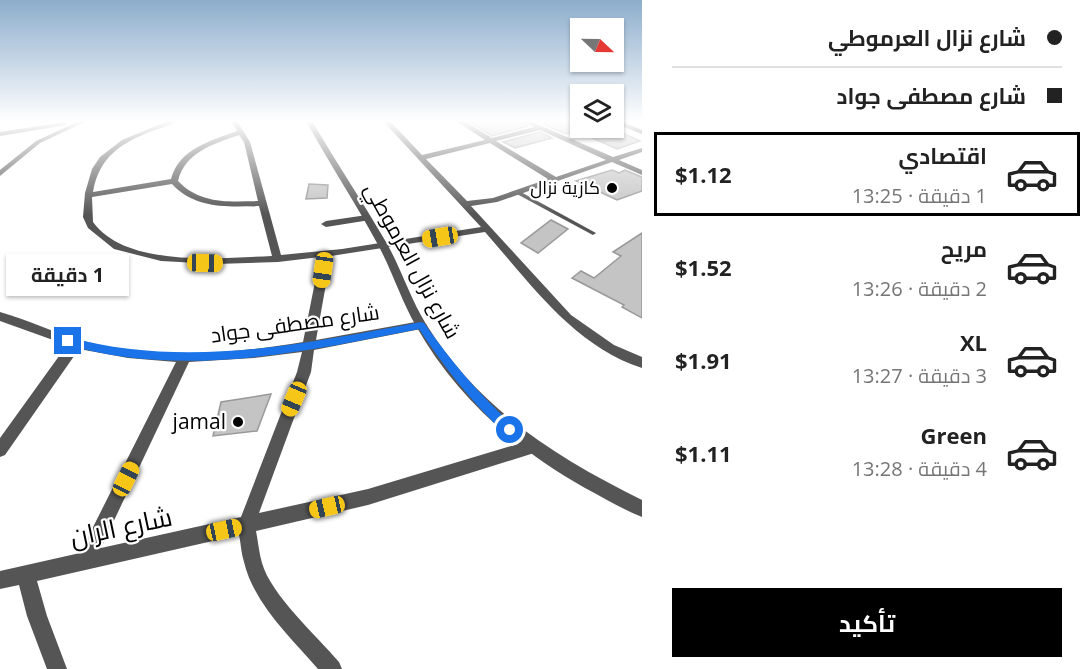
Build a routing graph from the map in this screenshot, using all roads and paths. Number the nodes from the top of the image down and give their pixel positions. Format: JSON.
{"nodes":[{"id":1,"x":26,"y":152,"type":"edge"},
{"id":2,"x":109,"y":152,"type":"edge"},
{"id":3,"x":194,"y":152,"type":"edge"},
{"id":4,"x":250,"y":152,"type":"edge"},
{"id":5,"x":328,"y":152,"type":"edge"},
{"id":6,"x":415,"y":152,"type":"edge"},
{"id":7,"x":446,"y":152,"type":"edge"},
{"id":8,"x":508,"y":152,"type":"edge"},
{"id":9,"x":595,"y":152,"type":"edge"},
{"id":10,"x":636,"y":152,"type":"edge"},
{"id":11,"x":420,"y":158,"type":"junction"},
{"id":12,"x":613,"y":160,"type":"junction"},
{"id":13,"x":642,"y":173,"type":"edge"},
{"id":14,"x":0,"y":174,"type":"edge"},
{"id":15,"x":554,"y":179,"type":"junction"},
{"id":16,"x":174,"y":181,"type":"junction"},
{"id":17,"x":517,"y":192,"type":"junction"},
{"id":18,"x":89,"y":195,"type":"junction"},
{"id":19,"x":494,"y":200,"type":"junction"},
{"id":20,"x":262,"y":203,"type":"junction"},
{"id":21,"x":465,"y":204,"type":"junction"},
{"id":22,"x":476,"y":216,"type":"junction"},
{"id":23,"x":367,"y":218,"type":"junction"},
{"id":24,"x":326,"y":224,"type":"dead end"},
{"id":25,"x":488,"y":229,"type":"junction"},
{"id":26,"x":593,"y":233,"type":"dead end"},
{"id":27,"x":384,"y":246,"type":"junction"},
{"id":28,"x":326,"y":254,"type":"junction"},
{"id":29,"x":277,"y":258,"type":"junction"},
{"id":30,"x":0,"y":316,"type":"edge"},
{"id":31,"x":421,"y":325,"type":"junction"},
{"id":32,"x":76,"y":343,"type":"junction"},
{"id":33,"x":310,"y":346,"type":"junction"},
{"id":34,"x":185,"y":357,"type":"junction"},
{"id":35,"x":642,"y":362,"type":"edge"},
{"id":36,"x":531,"y":447,"type":"junction"},
{"id":37,"x":0,"y":450,"type":"edge"},
{"id":38,"x":642,"y":510,"type":"edge"},
{"id":39,"x":246,"y":525,"type":"junction"},
{"id":40,"x":87,"y":560,"type":"junction"},
{"id":41,"x":26,"y":573,"type":"junction"},
{"id":42,"x":0,"y":580,"type":"edge"},
{"id":43,"x":57,"y":669,"type":"edge"},
{"id":44,"x":332,"y":669,"type":"edge"}],
"edges":[{"from":1,"to":14,"type":"street"},
{"from":2,"to":18,"type":"street"},
{"from":3,"to":16,"type":"street"},
{"from":4,"to":20,"type":"street"},
{"from":5,"to":23,"type":"street","name":"شارع نزال العرموطي"},
{"from":6,"to":11,"type":"street"},
{"from":7,"to":11,"type":"street"},
{"from":8,"to":15,"type":"street"},
{"from":9,"to":12,"type":"street"},
{"from":10,"to":12,"type":"street"},
{"from":11,"to":21,"type":"street"},
{"from":12,"to":13,"type":"street"},
{"from":12,"to":15,"type":"street"},
{"from":15,"to":17,"type":"street"},
{"from":16,"to":18,"type":"street"},
{"from":16,"to":20,"type":"street"},
{"from":17,"to":19,"type":"street"},
{"from":17,"to":26,"type":"lane"},
{"from":18,"to":29,"type":"street"},
{"from":19,"to":21,"type":"street"},
{"from":19,"to":22,"type":"street"},
{"from":20,"to":29,"type":"street"},
{"from":21,"to":22,"type":"street"},
{"from":22,"to":25,"type":"street"},
{"from":23,"to":24,"type":"street"},
{"from":23,"to":27,"type":"street","name":"شارع نزال العرموطي"},
{"from":25,"to":27,"type":"street"},
{"from":25,"to":35,"type":"street"},
{"from":27,"to":28,"type":"street"},
{"from":27,"to":31,"type":"street","name":"شارع نزال العرموطي"},
{"from":28,"to":29,"type":"street"},
{"from":28,"to":33,"type":"street"},
{"from":30,"to":32,"type":"street","name":"شارع مصطفى جواد"},
{"from":31,"to":33,"type":"street","name":"شارع مصطفى جواد"},
{"from":31,"to":36,"type":"street","name":"شارع نزال العرموطي"},
{"from":32,"to":34,"type":"street","name":"شارع مصطفى جواد"},
{"from":32,"to":37,"type":"street"},
{"from":33,"to":34,"type":"street","name":"شارع مصطفى جواد"},
{"from":33,"to":39,"type":"street"},
{"from":34,"to":40,"type":"street"},
{"from":36,"to":38,"type":"street","name":"شارع نزال العرموطي"},
{"from":36,"to":39,"type":"street","name":"شارع الران"},
{"from":39,"to":40,"type":"street","name":"شارع الران"},
{"from":39,"to":44,"type":"street"},
{"from":40,"to":41,"type":"street","name":"شارع الران"},
{"from":41,"to":42,"type":"street","name":"شارع الران"},
{"from":41,"to":43,"type":"street"}]}
